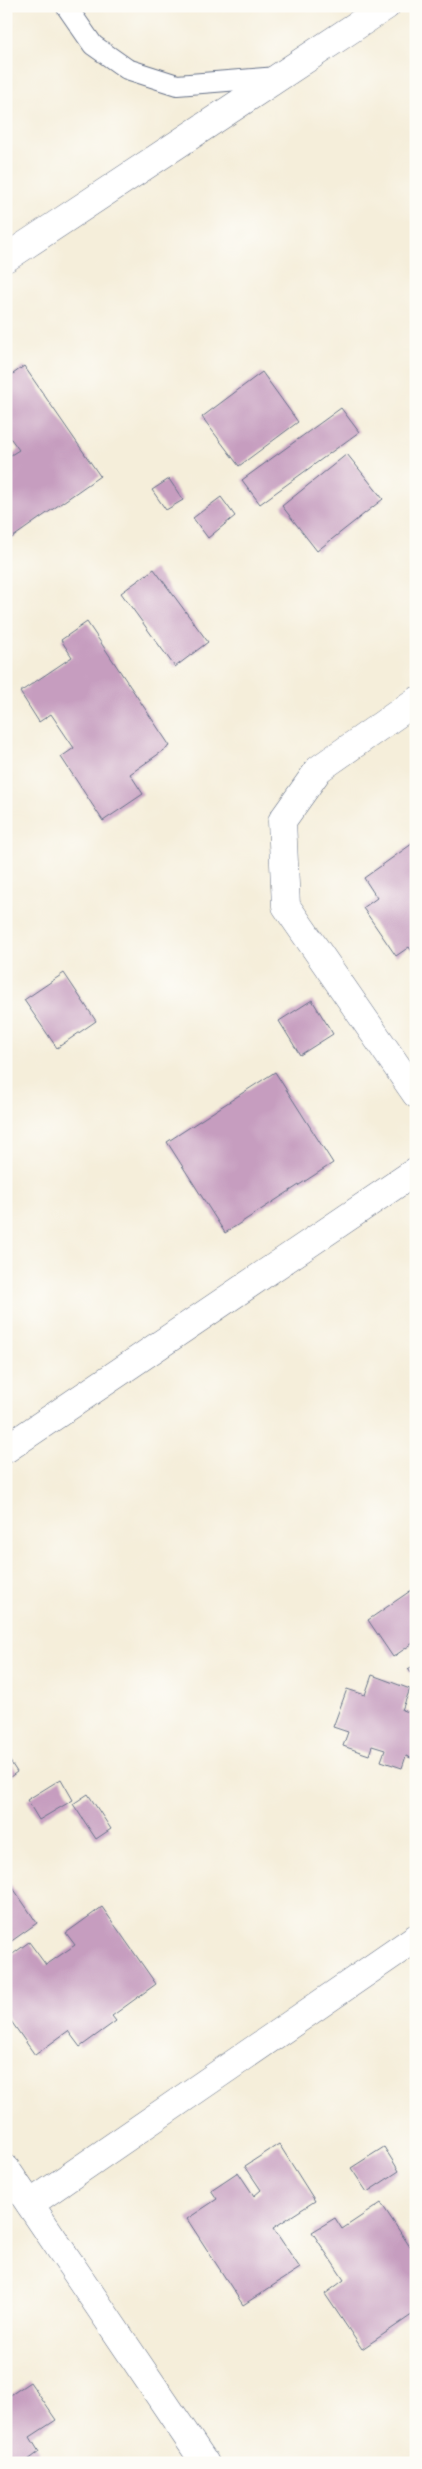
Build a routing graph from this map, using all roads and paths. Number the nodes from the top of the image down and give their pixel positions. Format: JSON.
{"nodes":[{"id":1,"x":66,"y":6,"type":"edge"},
{"id":2,"x":386,"y":6,"type":"edge"},
{"id":3,"x":279,"y":77,"type":"junction"},
{"id":4,"x":6,"y":258,"type":"edge"},
{"id":5,"x":416,"y":701,"type":"edge"},
{"id":6,"x":416,"y":1094,"type":"edge"},
{"id":7,"x":416,"y":1171,"type":"edge"},
{"id":8,"x":6,"y":1449,"type":"edge"},
{"id":9,"x":416,"y":1938,"type":"edge"},
{"id":10,"x":6,"y":2169,"type":"edge"},
{"id":11,"x":30,"y":2204,"type":"junction"},
{"id":12,"x":205,"y":2463,"type":"edge"}],
"edges":[{"from":1,"to":3,"type":"lane"},
{"from":2,"to":3,"type":"street"},
{"from":3,"to":4,"type":"street"},
{"from":5,"to":6,"type":"street"},
{"from":7,"to":8,"type":"street"},
{"from":9,"to":11,"type":"street"},
{"from":10,"to":11,"type":"street"},
{"from":11,"to":12,"type":"street"}]}
